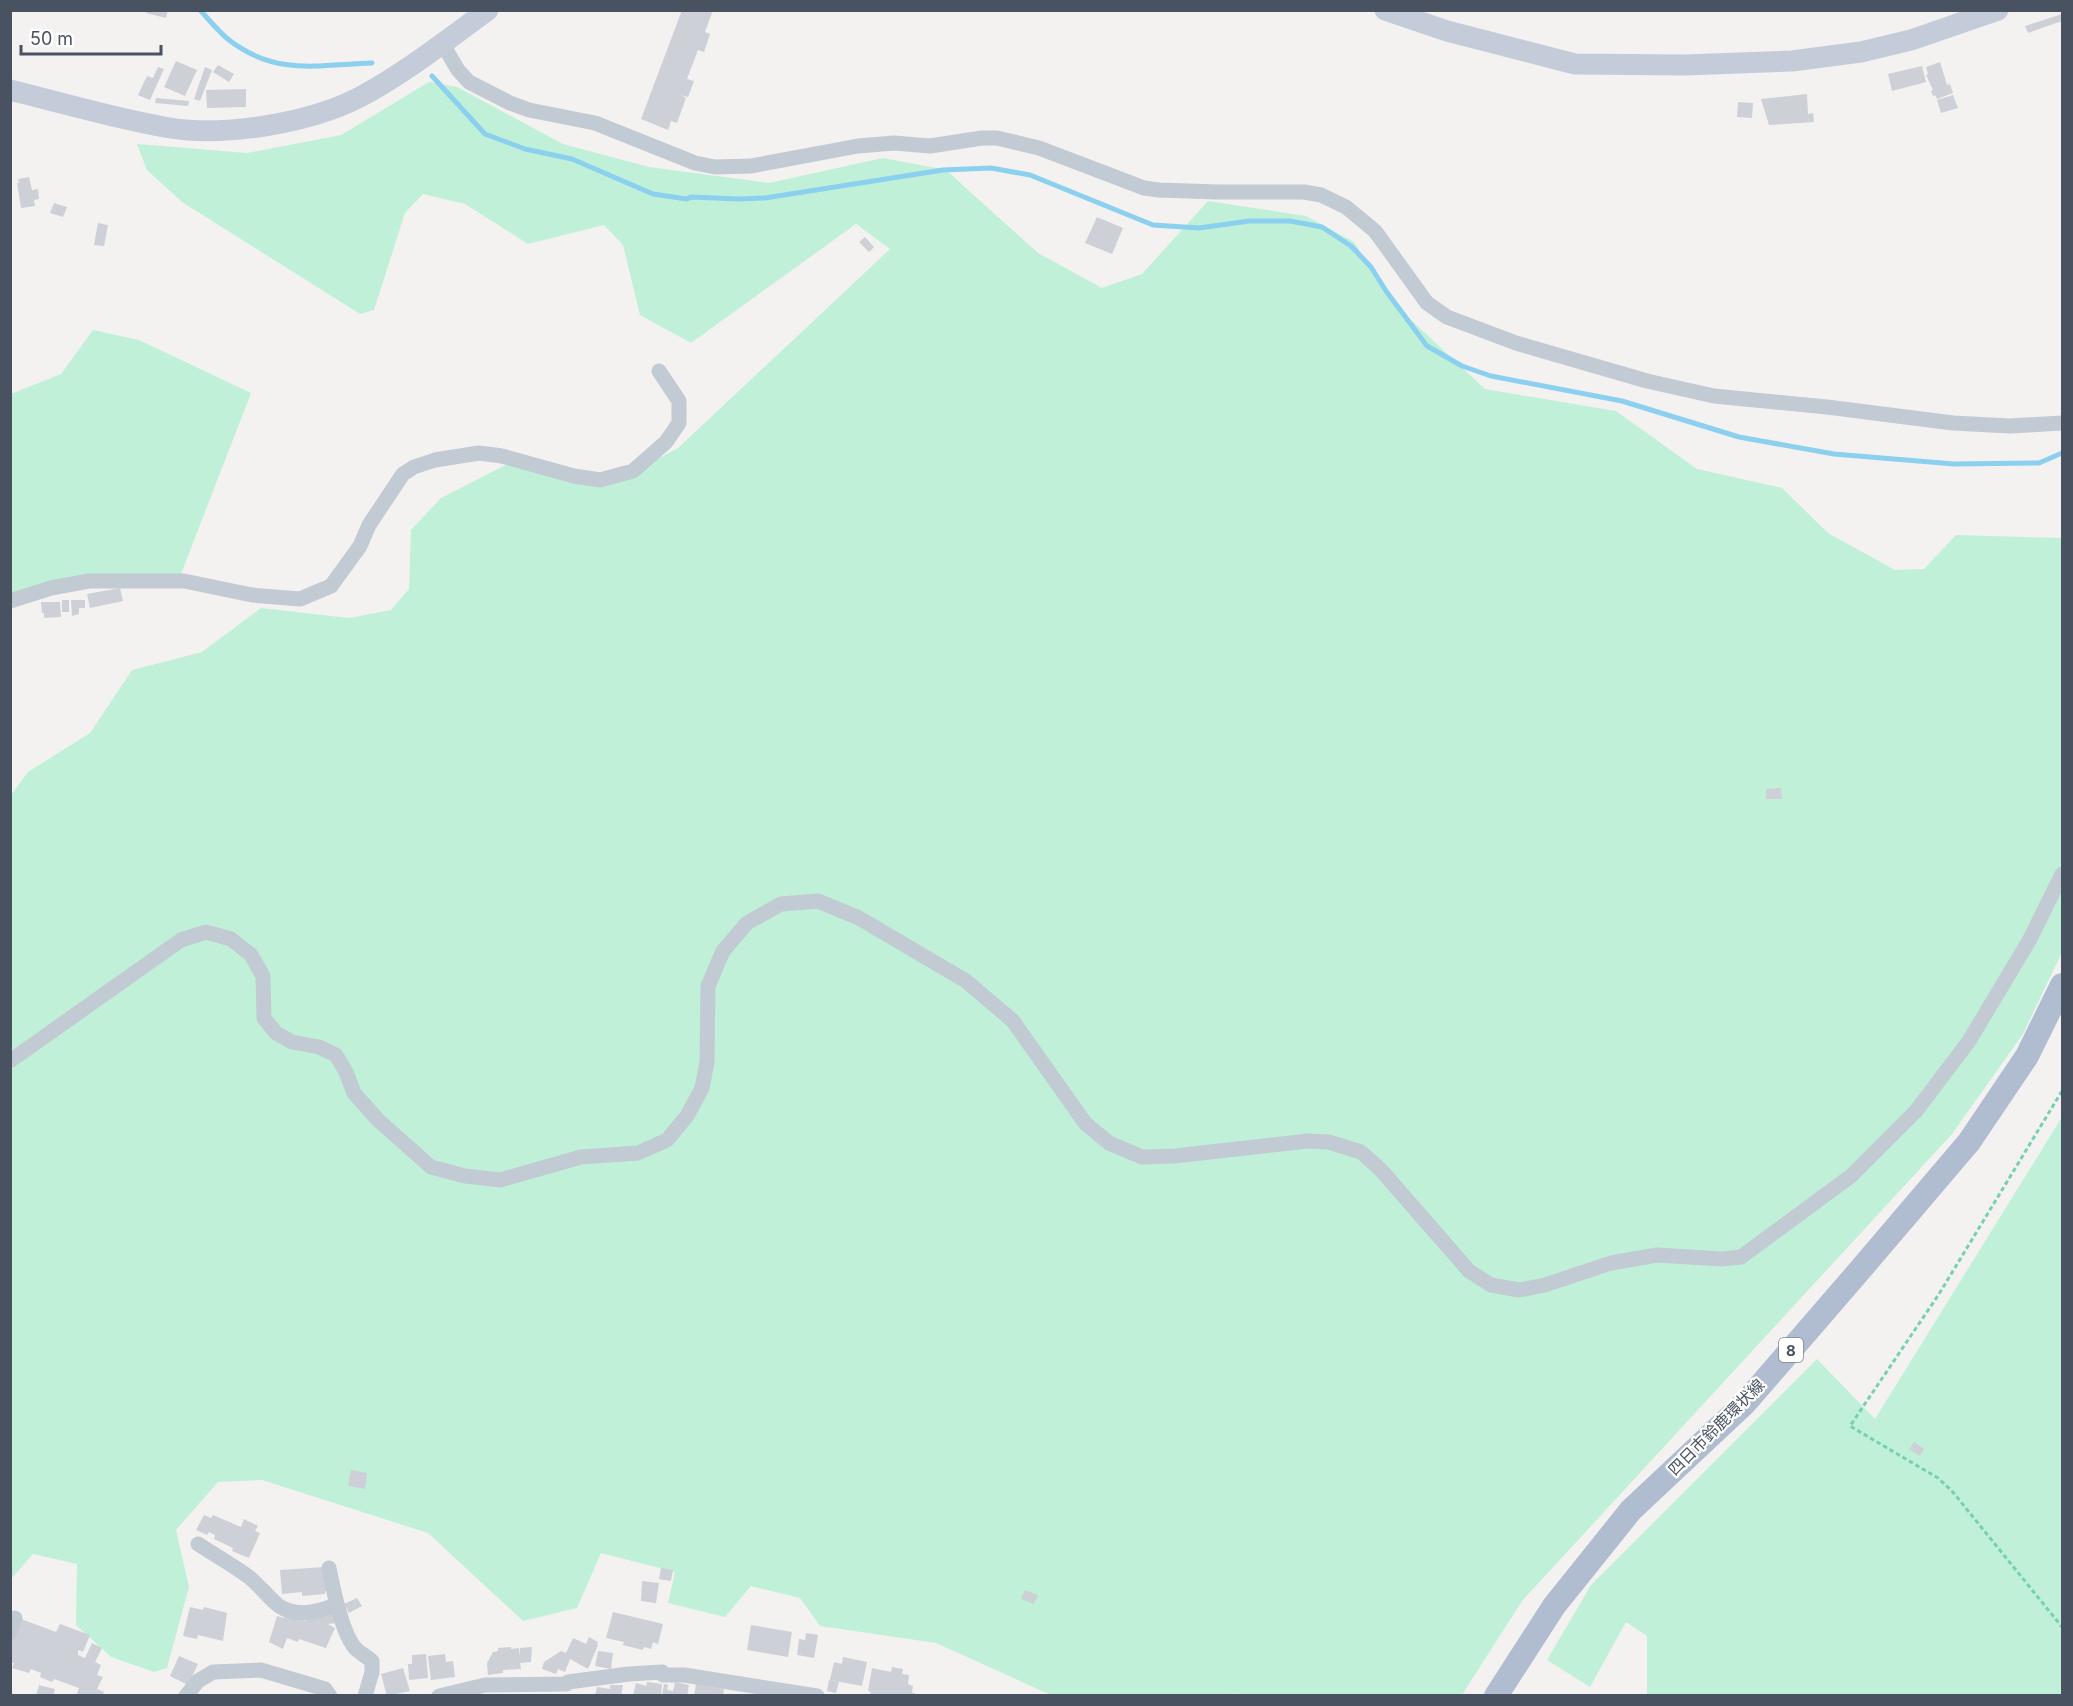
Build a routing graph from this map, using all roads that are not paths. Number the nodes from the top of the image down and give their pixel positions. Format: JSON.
{"nodes":[{"id":1,"x":488,"y":10,"type":"edge"},
{"id":2,"x":1385,"y":10,"type":"edge"},
{"id":3,"x":1998,"y":10,"type":"edge"},
{"id":4,"x":442,"y":43,"type":"junction"},
{"id":5,"x":10,"y":90,"type":"edge"},
{"id":6,"x":659,"y":371,"type":"dead end"},
{"id":7,"x":2062,"y":423,"type":"edge"},
{"id":8,"x":10,"y":601,"type":"edge"},
{"id":9,"x":2062,"y":874,"type":"edge"},
{"id":10,"x":2062,"y":985,"type":"edge"},
{"id":11,"x":10,"y":1061,"type":"edge"},
{"id":12,"x":198,"y":1544,"type":"dead end"},
{"id":13,"x":330,"y":1568,"type":"dead end"},
{"id":14,"x":337,"y":1604,"type":"junction"},
{"id":15,"x":186,"y":1695,"type":"edge"},
{"id":16,"x":330,"y":1695,"type":"edge"},
{"id":17,"x":365,"y":1695,"type":"edge"},
{"id":18,"x":439,"y":1695,"type":"edge"},
{"id":19,"x":817,"y":1695,"type":"edge"},
{"id":20,"x":1496,"y":1695,"type":"edge"}],
"edges":[{"from":1,"to":4,"type":"street"},
{"from":2,"to":3,"type":"street"},
{"from":4,"to":5,"type":"street"},
{"from":4,"to":7,"type":"street"},
{"from":6,"to":8,"type":"street"},
{"from":9,"to":11,"type":"street"},
{"from":10,"to":20,"type":"main road","name":"四日市鈴鹿環状線","number":"8"},
{"from":12,"to":14,"type":"street"},
{"from":13,"to":14,"type":"street"},
{"from":14,"to":17,"type":"street"},
{"from":15,"to":16,"type":"street"},
{"from":18,"to":19,"type":"street"}]}
